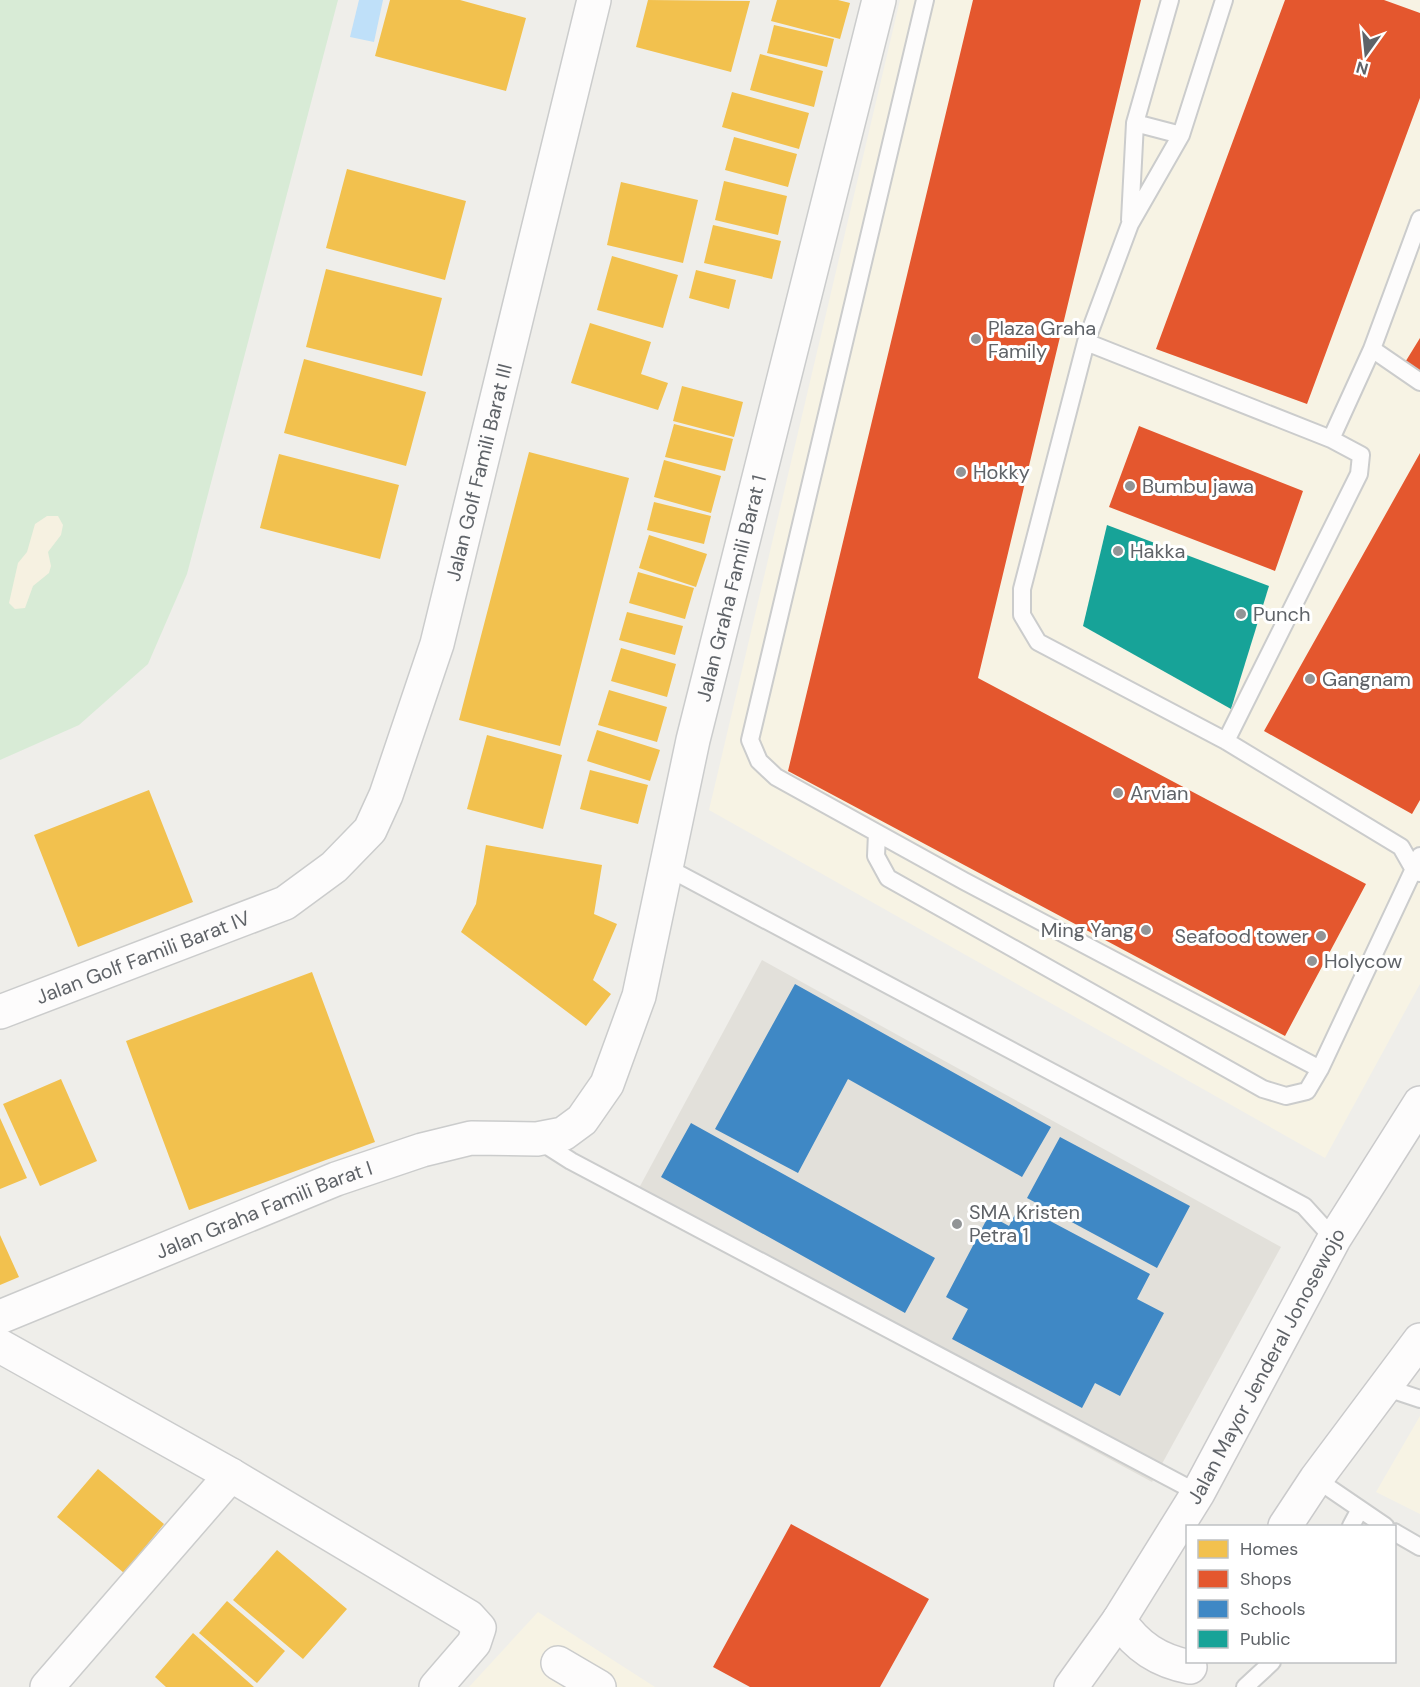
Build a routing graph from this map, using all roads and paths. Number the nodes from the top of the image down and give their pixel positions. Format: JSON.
{"nodes":[{"id":1,"x":594,"y":0,"type":"edge"},
{"id":2,"x":879,"y":0,"type":"edge"},
{"id":3,"x":925,"y":0,"type":"edge"},
{"id":4,"x":1170,"y":0,"type":"edge"},
{"id":5,"x":1224,"y":0,"type":"edge"},
{"id":6,"x":1135,"y":123,"type":"junction"},
{"id":7,"x":1181,"y":135,"type":"junction"},
{"id":8,"x":1420,"y":219,"type":"edge"},
{"id":9,"x":1130,"y":224,"type":"junction"},
{"id":10,"x":1086,"y":342,"type":"junction"},
{"id":11,"x":1371,"y":349,"type":"junction"},
{"id":12,"x":1420,"y":382,"type":"edge"},
{"id":13,"x":1331,"y":439,"type":"junction"},
{"id":14,"x":1226,"y":741,"type":"junction"},
{"id":15,"x":878,"y":833,"type":"junction"},
{"id":16,"x":1401,"y":847,"type":"junction"},
{"id":17,"x":1420,"y":847,"type":"edge"},
{"id":18,"x":1418,"y":866,"type":"edge"},
{"id":19,"x":666,"y":867,"type":"junction"},
{"id":20,"x":285,"y":903,"type":"joint"},
{"id":21,"x":0,"y":1012,"type":"edge"},
{"id":22,"x":1320,"y":1069,"type":"junction"},
{"id":23,"x":1420,"y":1103,"type":"edge"},
{"id":24,"x":537,"y":1139,"type":"junction"},
{"id":25,"x":1334,"y":1239,"type":"junction"},
{"id":26,"x":0,"y":1317,"type":"edge"},
{"id":27,"x":1420,"y":1340,"type":"edge"},
{"id":28,"x":0,"y":1346,"type":"edge"},
{"id":29,"x":1384,"y":1387,"type":"junction"},
{"id":30,"x":1420,"y":1399,"type":"edge"},
{"id":31,"x":231,"y":1475,"type":"junction"},
{"id":32,"x":1316,"y":1479,"type":"junction"},
{"id":33,"x":1198,"y":1493,"type":"junction"},
{"id":34,"x":1359,"y":1511,"type":"junction"},
{"id":35,"x":1286,"y":1525,"type":"edge"},
{"id":36,"x":1352,"y":1525,"type":"edge"},
{"id":37,"x":1382,"y":1525,"type":"edge"},
{"id":38,"x":1396,"y":1533,"type":"edge"},
{"id":39,"x":1420,"y":1547,"type":"edge"},
{"id":40,"x":1119,"y":1620,"type":"junction"},
{"id":41,"x":558,"y":1663,"type":"dead end"},
{"id":42,"x":1271,"y":1663,"type":"edge"},
{"id":43,"x":1188,"y":1672,"type":"edge"},
{"id":44,"x":47,"y":1687,"type":"edge"},
{"id":45,"x":436,"y":1687,"type":"edge"},
{"id":46,"x":599,"y":1687,"type":"edge"},
{"id":47,"x":1071,"y":1687,"type":"edge"},
{"id":48,"x":1245,"y":1687,"type":"edge"}],
"edges":[{"from":1,"to":20,"type":"street","name":"Jalan Golf Famili Barat III"},
{"from":2,"to":19,"type":"street","name":"Jalan Graha Famili Barat 1"},
{"from":3,"to":15,"type":"lane"},
{"from":4,"to":6,"type":"lane"},
{"from":5,"to":7,"type":"lane"},
{"from":6,"to":7,"type":"lane"},
{"from":6,"to":9,"type":"lane"},
{"from":7,"to":9,"type":"lane"},
{"from":8,"to":11,"type":"lane"},
{"from":9,"to":10,"type":"lane"},
{"from":10,"to":13,"type":"lane"},
{"from":10,"to":14,"type":"lane"},
{"from":11,"to":12,"type":"lane"},
{"from":11,"to":13,"type":"lane"},
{"from":13,"to":14,"type":"lane"},
{"from":14,"to":16,"type":"lane"},
{"from":15,"to":22,"type":"lane"},
{"from":15,"to":22,"type":"lane"},
{"from":16,"to":17,"type":"lane"},
{"from":16,"to":18,"type":"lane"},
{"from":18,"to":22,"type":"lane"},
{"from":19,"to":24,"type":"street","name":"Jalan Graha Famili Barat 1"},
{"from":19,"to":25,"type":"lane"},
{"from":20,"to":21,"type":"street","name":"Jalan Golf Famili Barat IV"},
{"from":23,"to":25,"type":"street","name":"Jalan Mayor Jenderal Jonosewojo"},
{"from":24,"to":26,"type":"street","name":"Jalan Graha Famili Barat I"},
{"from":24,"to":33,"type":"lane"},
{"from":25,"to":33,"type":"street","name":"Jalan Mayor Jenderal Jonosewojo"},
{"from":27,"to":29,"type":"street"},
{"from":28,"to":31,"type":"street"},
{"from":29,"to":30,"type":"lane"},
{"from":29,"to":32,"type":"street"},
{"from":31,"to":44,"type":"street"},
{"from":31,"to":45,"type":"street"},
{"from":32,"to":34,"type":"lane"},
{"from":32,"to":35,"type":"street"},
{"from":33,"to":40,"type":"street","name":"Jalan Mayor Jenderal Jonosewojo"},
{"from":34,"to":36,"type":"lane"},
{"from":34,"to":37,"type":"lane"},
{"from":38,"to":39,"type":"lane"},
{"from":40,"to":43,"type":"street"},
{"from":40,"to":47,"type":"street","name":"Jalan Mayor Jenderal Jonosewojo"},
{"from":41,"to":46,"type":"street"},
{"from":42,"to":48,"type":"lane"}]}
